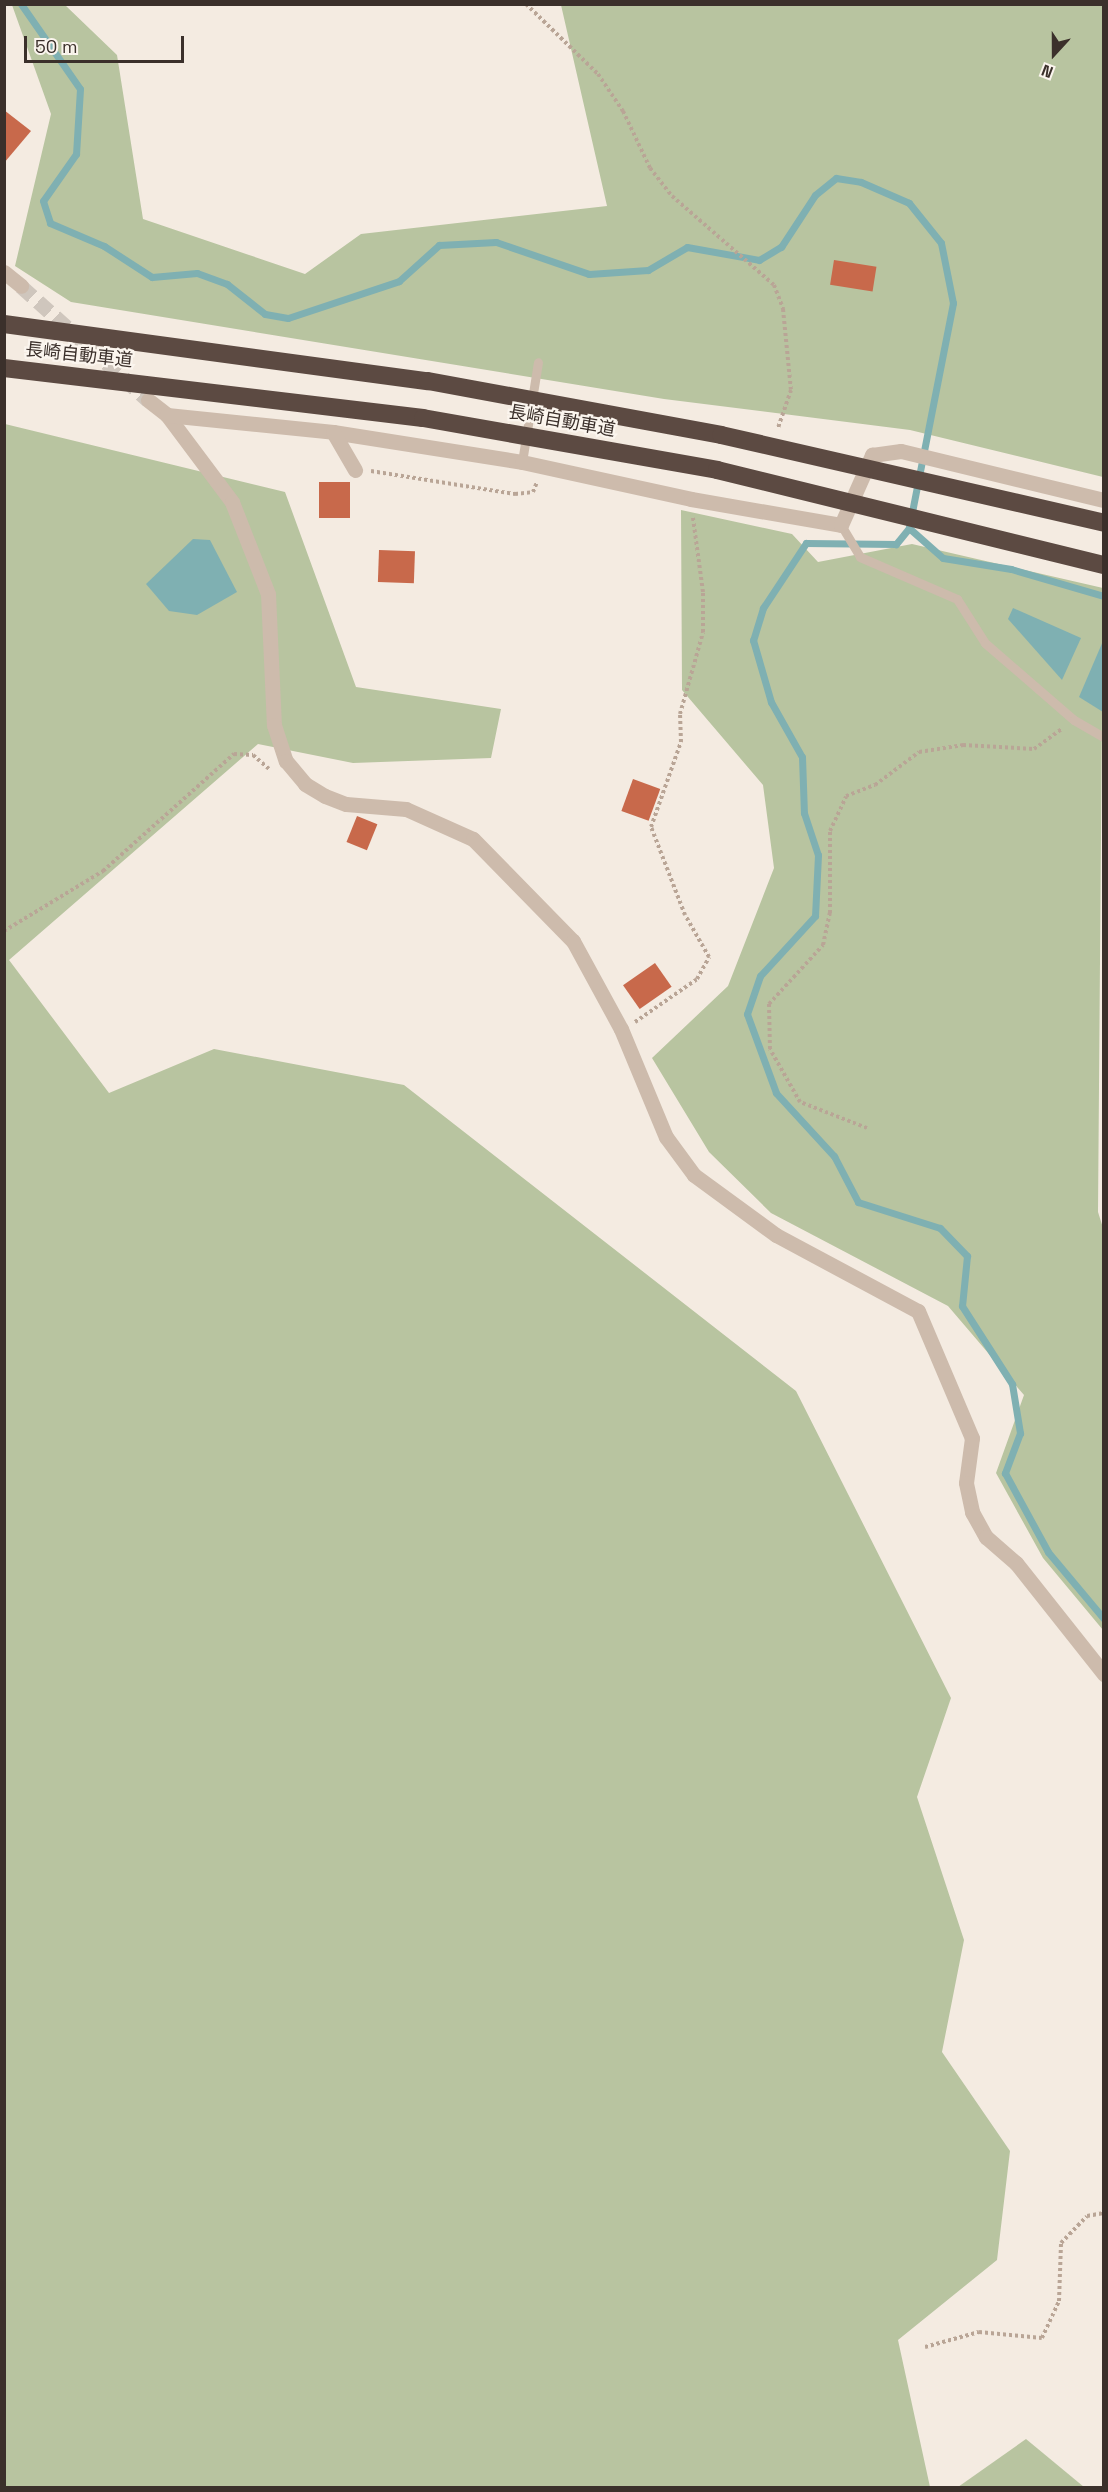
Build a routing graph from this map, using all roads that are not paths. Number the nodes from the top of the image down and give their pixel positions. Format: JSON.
{"nodes":[{"id":1,"x":4,"y":273,"type":"edge"},
{"id":2,"x":21,"y":286,"type":"tunnel mouth"},
{"id":3,"x":4,"y":324,"type":"edge"},
{"id":4,"x":538,"y":362,"type":"dead end"},
{"id":5,"x":4,"y":368,"type":"edge"},
{"id":6,"x":148,"y":400,"type":"tunnel mouth"},
{"id":7,"x":166,"y":415,"type":"junction"},
{"id":8,"x":333,"y":432,"type":"junction"},
{"id":9,"x":522,"y":462,"type":"junction"},
{"id":10,"x":355,"y":470,"type":"road end"},
{"id":11,"x":1104,"y":500,"type":"edge"},
{"id":12,"x":1104,"y":523,"type":"edge"},
{"id":13,"x":841,"y":525,"type":"junction"},
{"id":14,"x":1104,"y":565,"type":"edge"},
{"id":15,"x":1104,"y":737,"type":"edge"},
{"id":16,"x":1104,"y":1674,"type":"edge"}],
"edges":[{"from":1,"to":2,"type":"street"},
{"from":3,"to":12,"type":"highway","name":"長崎自動車道","bridge":true},
{"from":4,"to":9,"type":"lane"},
{"from":5,"to":14,"type":"highway","name":"長崎自動車道","bridge":true},
{"from":6,"to":7,"type":"street"},
{"from":7,"to":8,"type":"street"},
{"from":7,"to":16,"type":"street"},
{"from":8,"to":9,"type":"street"},
{"from":8,"to":10,"type":"street"},
{"from":9,"to":13,"type":"street"},
{"from":11,"to":13,"type":"street"},
{"from":13,"to":15,"type":"lane"}]}
